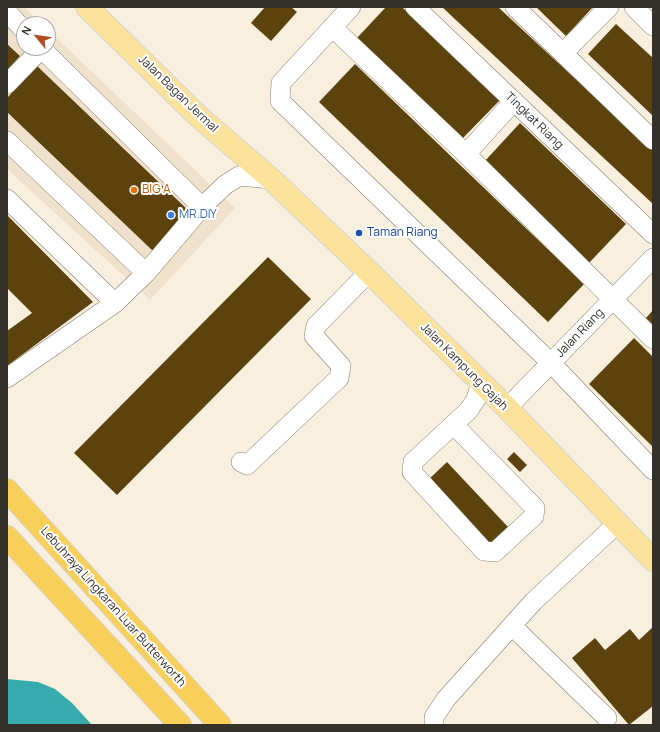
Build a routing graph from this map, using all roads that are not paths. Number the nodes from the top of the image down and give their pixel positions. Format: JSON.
{"nodes":[{"id":1,"x":87,"y":7,"type":"edge"},
{"id":2,"x":350,"y":7,"type":"edge"},
{"id":3,"x":415,"y":7,"type":"edge"},
{"id":4,"x":515,"y":7,"type":"edge"},
{"id":5,"x":609,"y":7,"type":"edge"},
{"id":6,"x":634,"y":7,"type":"edge"},
{"id":7,"x":7,"y":12,"type":"edge"},
{"id":8,"x":16,"y":22,"type":"edge"},
{"id":9,"x":653,"y":26,"type":"edge"},
{"id":10,"x":332,"y":27,"type":"junction"},
{"id":11,"x":563,"y":53,"type":"junction"},
{"id":12,"x":33,"y":56,"type":"edge"},
{"id":13,"x":49,"y":56,"type":"edge"},
{"id":14,"x":7,"y":84,"type":"edge"},
{"id":15,"x":514,"y":101,"type":"junction"},
{"id":16,"x":653,"y":140,"type":"edge"},
{"id":17,"x":7,"y":141,"type":"edge"},
{"id":18,"x":466,"y":154,"type":"junction"},
{"id":19,"x":271,"y":179,"type":"junction"},
{"id":20,"x":7,"y":199,"type":"edge"},
{"id":21,"x":202,"y":207,"type":"junction"},
{"id":22,"x":653,"y":234,"type":"edge"},
{"id":23,"x":653,"y":258,"type":"edge"},
{"id":24,"x":368,"y":272,"type":"junction"},
{"id":25,"x":146,"y":273,"type":"junction"},
{"id":26,"x":613,"y":299,"type":"junction"},
{"id":27,"x":115,"y":303,"type":"junction"},
{"id":28,"x":653,"y":339,"type":"edge"},
{"id":29,"x":551,"y":363,"type":"junction"},
{"id":30,"x":7,"y":378,"type":"edge"},
{"id":31,"x":481,"y":383,"type":"junction"},
{"id":32,"x":502,"y":404,"type":"junction"},
{"id":33,"x":469,"y":410,"type":"junction"},
{"id":34,"x":454,"y":425,"type":"junction"},
{"id":35,"x":240,"y":462,"type":"dead end"},
{"id":36,"x":653,"y":470,"type":"edge"},
{"id":37,"x":7,"y":490,"type":"edge"},
{"id":38,"x":618,"y":523,"type":"junction"},
{"id":39,"x":7,"y":538,"type":"edge"},
{"id":40,"x":653,"y":560,"type":"edge"},
{"id":41,"x":512,"y":626,"type":"junction"},
{"id":42,"x":607,"y":718,"type":"dead end"},
{"id":43,"x":180,"y":725,"type":"edge"},
{"id":44,"x":220,"y":725,"type":"edge"},
{"id":45,"x":434,"y":725,"type":"edge"}],
"edges":[{"from":1,"to":19,"type":"main road","name":"Jalan Bagan Jermal"},
{"from":2,"to":10,"type":"street"},
{"from":3,"to":15,"type":"street","name":"Tingkat Riang"},
{"from":4,"to":11,"type":"street"},
{"from":5,"to":11,"type":"street"},
{"from":6,"to":9,"type":"street"},
{"from":7,"to":8,"type":"street"},
{"from":10,"to":18,"type":"street"},
{"from":10,"to":29,"type":"street"},
{"from":11,"to":16,"type":"street"},
{"from":12,"to":14,"type":"street"},
{"from":13,"to":21,"type":"street"},
{"from":15,"to":18,"type":"street"},
{"from":15,"to":22,"type":"street","name":"Tingkat Riang"},
{"from":17,"to":25,"type":"street"},
{"from":18,"to":26,"type":"street"},
{"from":19,"to":21,"type":"street"},
{"from":19,"to":24,"type":"main road","name":"Jalan Kampung Gajah"},
{"from":20,"to":27,"type":"street"},
{"from":21,"to":25,"type":"street"},
{"from":23,"to":26,"type":"street","name":"Jalan Riang"},
{"from":24,"to":31,"type":"main road","name":"Jalan Kampung Gajah"},
{"from":24,"to":35,"type":"street"},
{"from":25,"to":27,"type":"street"},
{"from":26,"to":28,"type":"street"},
{"from":26,"to":29,"type":"street","name":"Jalan Riang"},
{"from":27,"to":30,"type":"street"},
{"from":29,"to":32,"type":"street","name":"Jalan Riang"},
{"from":29,"to":36,"type":"street"},
{"from":31,"to":32,"type":"main road","name":"Jalan Kampung Gajah"},
{"from":31,"to":33,"type":"street"},
{"from":32,"to":33,"type":"street"},
{"from":32,"to":38,"type":"main road","name":"Jalan Kampung Gajah"},
{"from":33,"to":34,"type":"street"},
{"from":34,"to":34,"type":"street"},
{"from":37,"to":44,"type":"highway","name":"Lebuhraya Lingkaran Luar Butterworth"},
{"from":38,"to":40,"type":"main road","name":"Jalan Kampung Gajah"},
{"from":38,"to":41,"type":"street"},
{"from":39,"to":43,"type":"highway"},
{"from":41,"to":42,"type":"street"},
{"from":41,"to":45,"type":"street"}]}
